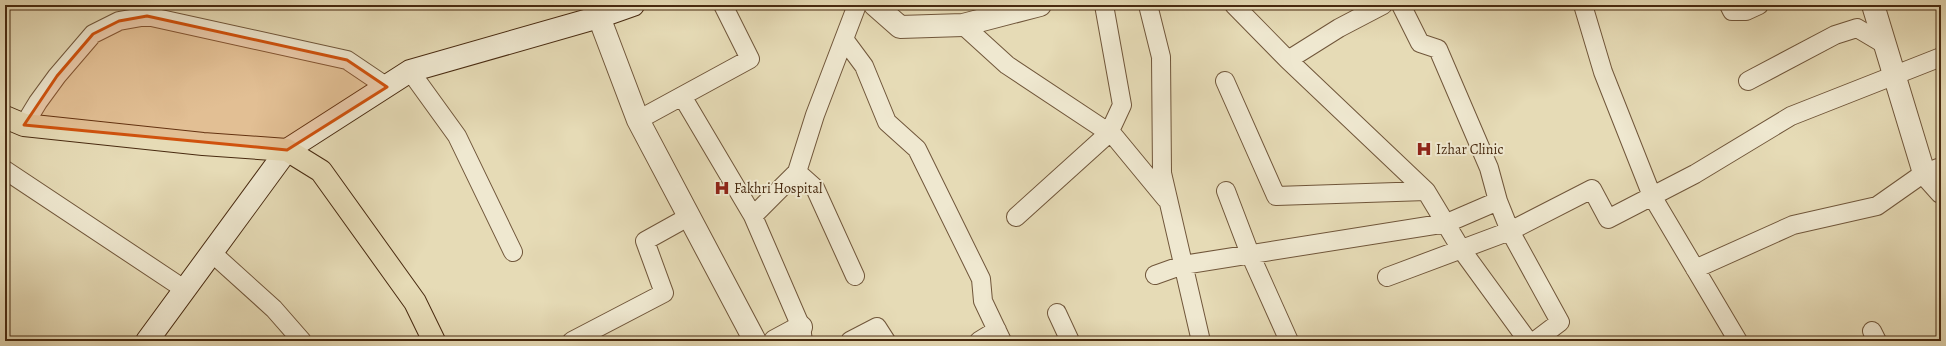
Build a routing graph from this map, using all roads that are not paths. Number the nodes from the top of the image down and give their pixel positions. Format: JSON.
{"nodes":[{"id":1,"x":633,"y":5,"type":"edge"},
{"id":2,"x":723,"y":5,"type":"edge"},
{"id":3,"x":857,"y":5,"type":"edge"},
{"id":4,"x":875,"y":5,"type":"edge"},
{"id":5,"x":1040,"y":5,"type":"edge"},
{"id":6,"x":1104,"y":5,"type":"edge"},
{"id":7,"x":1148,"y":5,"type":"edge"},
{"id":8,"x":1234,"y":5,"type":"edge"},
{"id":9,"x":1382,"y":5,"type":"edge"},
{"id":10,"x":1401,"y":5,"type":"edge"},
{"id":11,"x":1583,"y":5,"type":"edge"},
{"id":12,"x":1729,"y":5,"type":"edge"},
{"id":13,"x":1759,"y":5,"type":"edge"},
{"id":14,"x":1873,"y":5,"type":"edge"},
{"id":15,"x":600,"y":17,"type":"junction"},
{"id":16,"x":964,"y":25,"type":"junction"},
{"id":17,"x":844,"y":39,"type":"junction"},
{"id":18,"x":1884,"y":44,"type":"junction"},
{"id":19,"x":1941,"y":57,"type":"edge"},
{"id":20,"x":1288,"y":60,"type":"junction"},
{"id":21,"x":410,"y":71,"type":"junction"},
{"id":22,"x":1894,"y":74,"type":"junction"},
{"id":23,"x":1225,"y":81,"type":"dead end"},
{"id":24,"x":1748,"y":81,"type":"dead end"},
{"id":25,"x":386,"y":87,"type":"junction"},
{"id":26,"x":682,"y":96,"type":"junction"},
{"id":27,"x":638,"y":120,"type":"junction"},
{"id":28,"x":14,"y":121,"type":"edge"},
{"id":29,"x":1109,"y":133,"type":"junction"},
{"id":30,"x":287,"y":150,"type":"junction"},
{"id":31,"x":5,"y":170,"type":"edge"},
{"id":32,"x":1933,"y":170,"type":"edge"},
{"id":33,"x":797,"y":172,"type":"junction"},
{"id":34,"x":1226,"y":191,"type":"dead end"},
{"id":35,"x":1426,"y":191,"type":"junction"},
{"id":36,"x":1941,"y":192,"type":"edge"},
{"id":37,"x":1652,"y":196,"type":"junction"},
{"id":38,"x":1498,"y":201,"type":"junction"},
{"id":39,"x":1169,"y":203,"type":"junction"},
{"id":40,"x":690,"y":216,"type":"junction"},
{"id":41,"x":753,"y":216,"type":"junction"},
{"id":42,"x":1016,"y":217,"type":"dead end"},
{"id":43,"x":1447,"y":224,"type":"junction"},
{"id":44,"x":1510,"y":231,"type":"junction"},
{"id":45,"x":1461,"y":249,"type":"junction"},
{"id":46,"x":211,"y":252,"type":"junction"},
{"id":47,"x":513,"y":252,"type":"dead end"},
{"id":48,"x":1250,"y":254,"type":"junction"},
{"id":49,"x":1183,"y":264,"type":"junction"},
{"id":50,"x":1695,"y":269,"type":"junction"},
{"id":51,"x":1155,"y":274,"type":"dead end"},
{"id":52,"x":855,"y":276,"type":"dead end"},
{"id":53,"x":1387,"y":277,"type":"dead end"},
{"id":54,"x":184,"y":289,"type":"junction"},
{"id":55,"x":1057,"y":313,"type":"dead end"},
{"id":56,"x":802,"y":334,"type":"edge"},
{"id":57,"x":1000,"y":336,"type":"edge"},
{"id":58,"x":146,"y":341,"type":"edge"},
{"id":59,"x":302,"y":341,"type":"edge"},
{"id":60,"x":434,"y":341,"type":"edge"},
{"id":61,"x":572,"y":341,"type":"edge"},
{"id":62,"x":755,"y":341,"type":"edge"},
{"id":63,"x":775,"y":341,"type":"edge"},
{"id":64,"x":850,"y":341,"type":"edge"},
{"id":65,"x":886,"y":341,"type":"edge"},
{"id":66,"x":979,"y":341,"type":"edge"},
{"id":67,"x":1070,"y":341,"type":"edge"},
{"id":68,"x":1199,"y":341,"type":"edge"},
{"id":69,"x":1289,"y":341,"type":"edge"},
{"id":70,"x":1528,"y":341,"type":"edge"},
{"id":71,"x":1535,"y":341,"type":"edge"},
{"id":72,"x":1738,"y":341,"type":"edge"}],
"edges":[{"from":1,"to":15,"type":"street"},
{"from":2,"to":26,"type":"street"},
{"from":3,"to":17,"type":"street"},
{"from":4,"to":16,"type":"street"},
{"from":5,"to":16,"type":"street"},
{"from":6,"to":29,"type":"street"},
{"from":7,"to":39,"type":"street"},
{"from":8,"to":20,"type":"street"},
{"from":9,"to":20,"type":"street"},
{"from":10,"to":38,"type":"street"},
{"from":11,"to":37,"type":"street"},
{"from":12,"to":13,"type":"street"},
{"from":14,"to":18,"type":"street"},
{"from":15,"to":21,"type":"street"},
{"from":15,"to":27,"type":"street"},
{"from":16,"to":29,"type":"street"},
{"from":17,"to":33,"type":"street"},
{"from":17,"to":57,"type":"street"},
{"from":18,"to":22,"type":"street"},
{"from":18,"to":24,"type":"street"},
{"from":19,"to":22,"type":"street"},
{"from":20,"to":35,"type":"street"},
{"from":21,"to":25,"type":"street"},
{"from":21,"to":47,"type":"street"},
{"from":22,"to":32,"type":"street"},
{"from":22,"to":37,"type":"street"},
{"from":23,"to":35,"type":"street"},
{"from":25,"to":28,"type":"street"},
{"from":25,"to":30,"type":"street"},
{"from":26,"to":27,"type":"street"},
{"from":26,"to":41,"type":"street"},
{"from":27,"to":40,"type":"street"},
{"from":28,"to":30,"type":"main road"},
{"from":29,"to":39,"type":"street"},
{"from":29,"to":42,"type":"street"},
{"from":30,"to":46,"type":"street"},
{"from":30,"to":60,"type":"main road"},
{"from":31,"to":54,"type":"street"},
{"from":32,"to":36,"type":"street"},
{"from":32,"to":50,"type":"street"},
{"from":33,"to":41,"type":"street"},
{"from":33,"to":52,"type":"street"},
{"from":34,"to":48,"type":"street"},
{"from":35,"to":43,"type":"street"},
{"from":37,"to":44,"type":"street"},
{"from":37,"to":50,"type":"street"},
{"from":38,"to":43,"type":"street"},
{"from":38,"to":44,"type":"street"},
{"from":39,"to":49,"type":"street"},
{"from":40,"to":61,"type":"street"},
{"from":40,"to":62,"type":"street"},
{"from":41,"to":56,"type":"street"},
{"from":43,"to":45,"type":"street"},
{"from":43,"to":48,"type":"street"},
{"from":44,"to":45,"type":"street"},
{"from":44,"to":71,"type":"street"},
{"from":45,"to":53,"type":"street"},
{"from":45,"to":70,"type":"street"},
{"from":46,"to":54,"type":"street"},
{"from":46,"to":59,"type":"street"},
{"from":48,"to":49,"type":"street"},
{"from":48,"to":69,"type":"street"},
{"from":49,"to":51,"type":"street"},
{"from":49,"to":68,"type":"street"},
{"from":50,"to":72,"type":"street"},
{"from":54,"to":58,"type":"street"},
{"from":55,"to":67,"type":"street"},
{"from":56,"to":63,"type":"street"},
{"from":57,"to":66,"type":"street"},
{"from":64,"to":65,"type":"street"}]}
